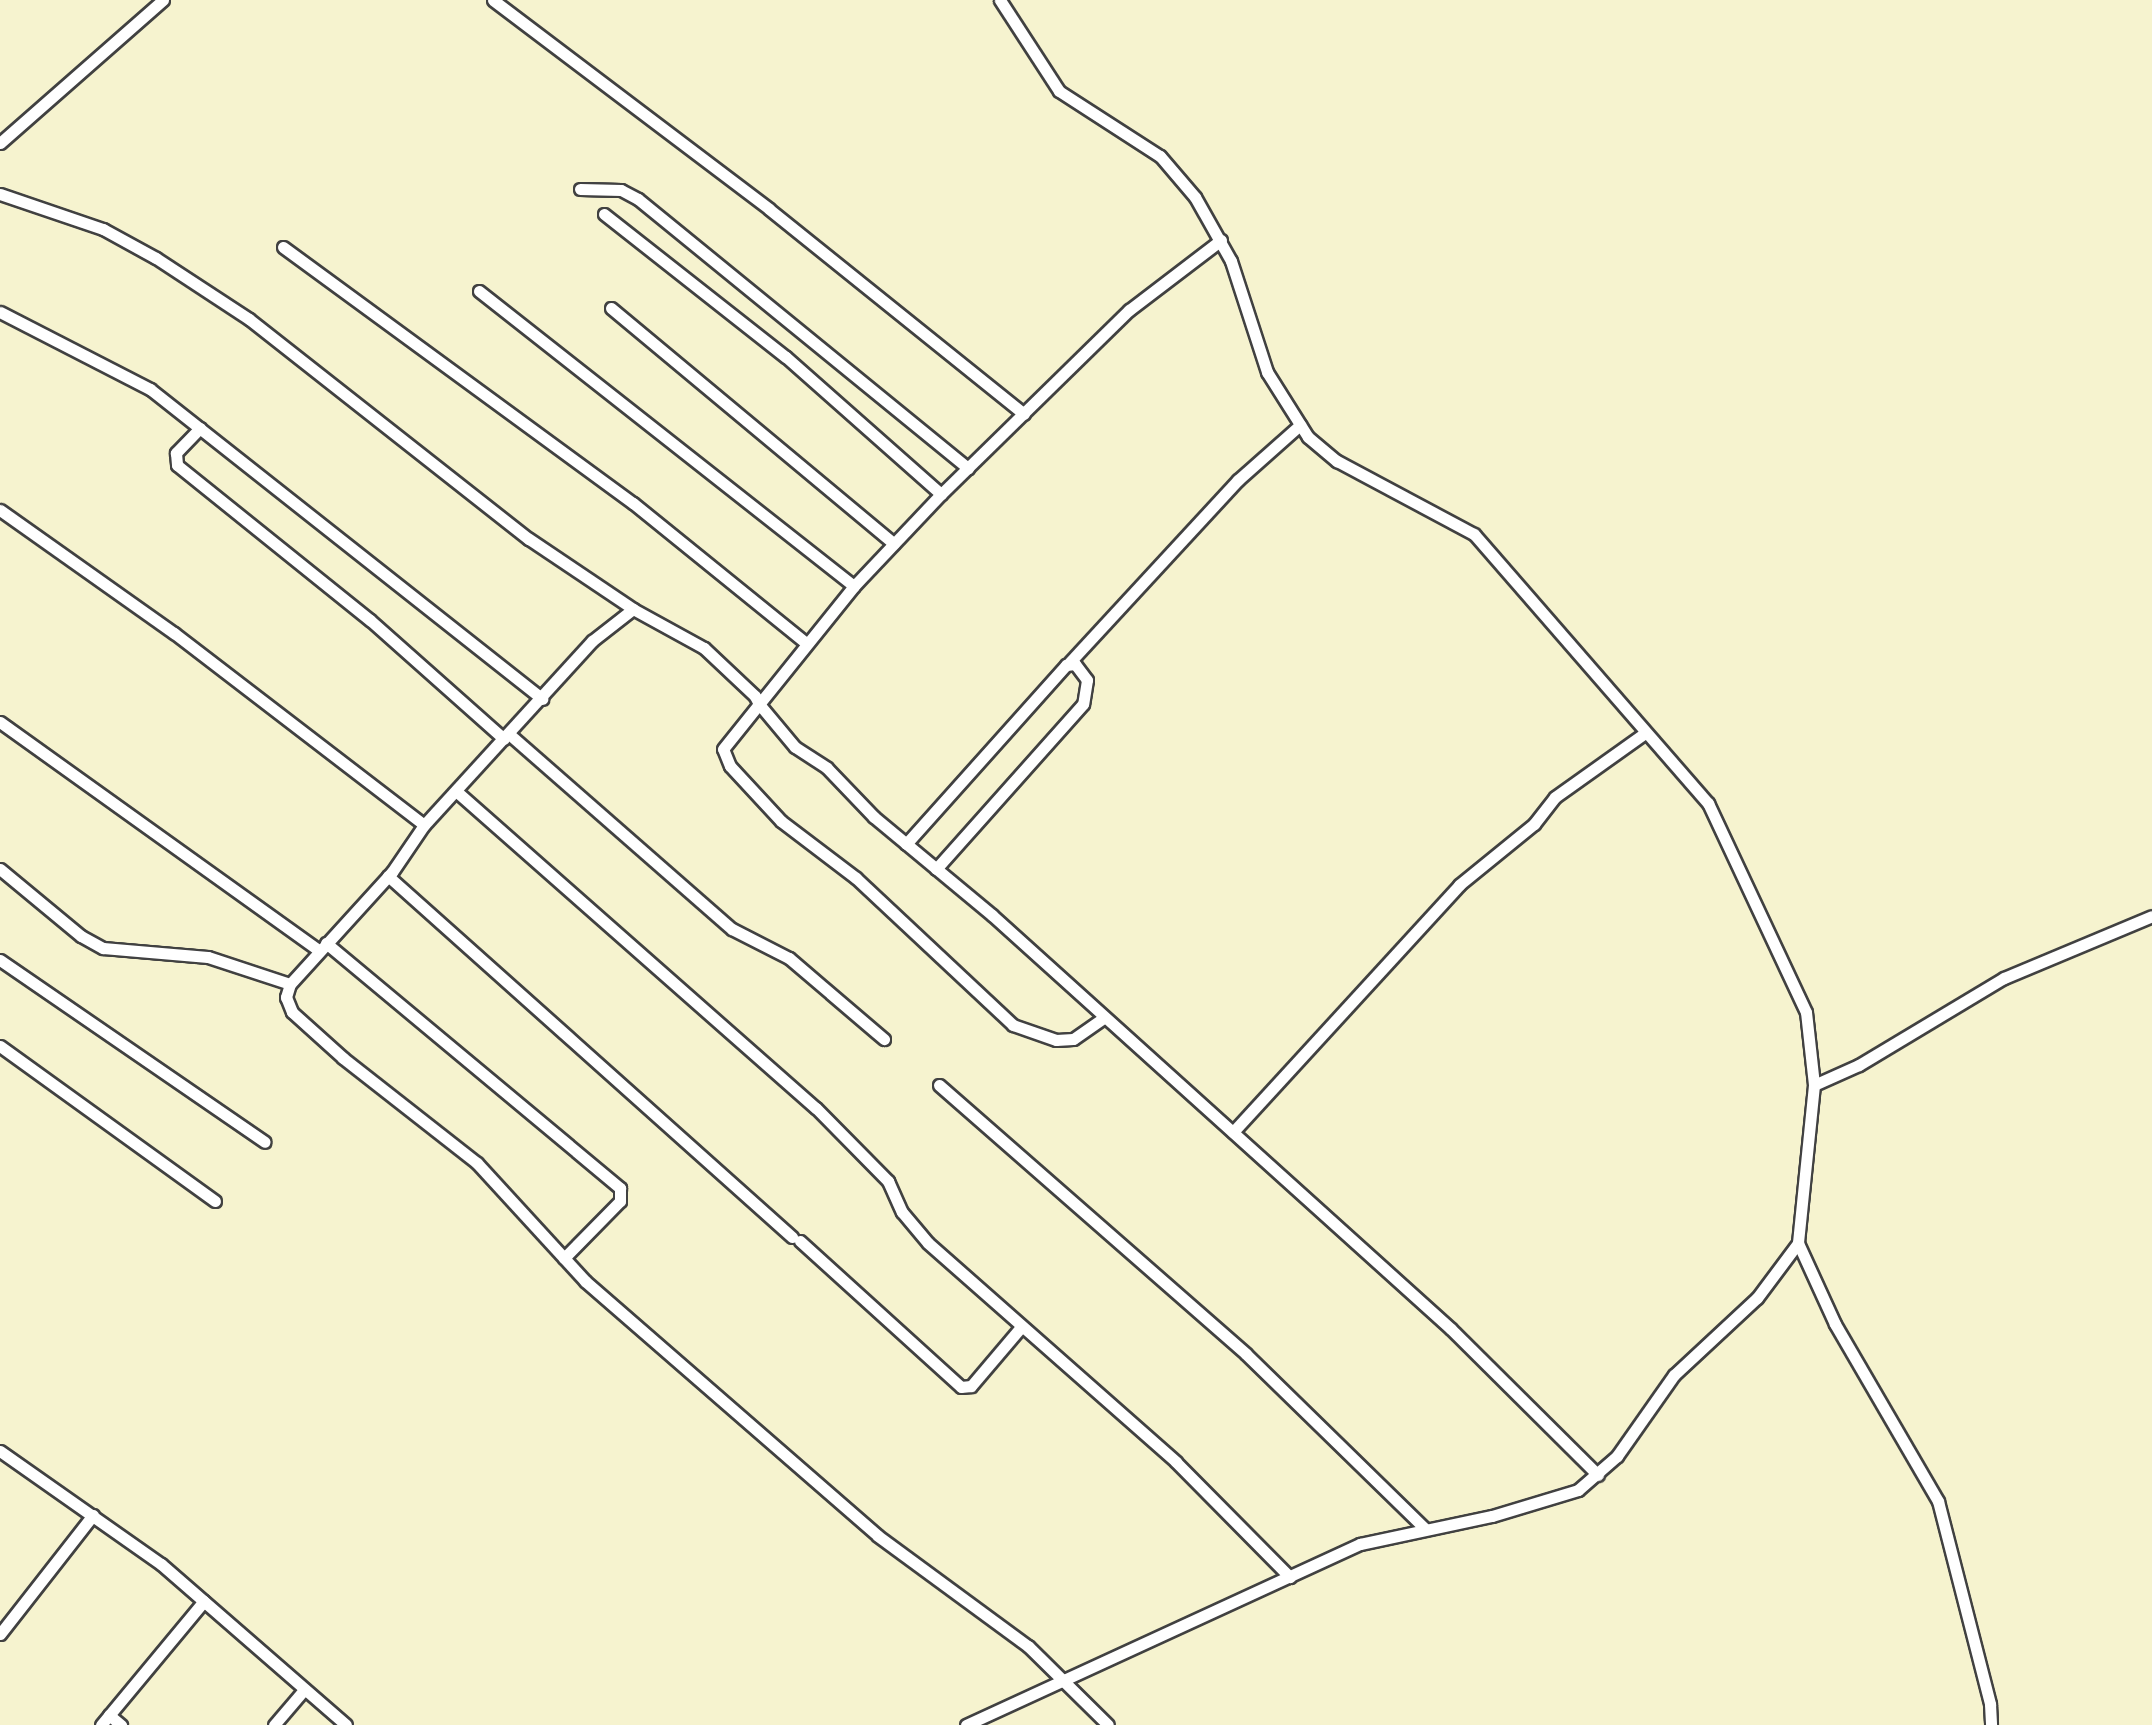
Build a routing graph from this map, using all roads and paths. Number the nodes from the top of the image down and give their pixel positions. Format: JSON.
{"nodes":[{"id":1,"x":163,"y":0,"type":"edge"},
{"id":2,"x":493,"y":0,"type":"edge"},
{"id":3,"x":1000,"y":0,"type":"edge"},
{"id":4,"x":0,"y":143,"type":"edge"},
{"id":5,"x":580,"y":189,"type":"dead end"},
{"id":6,"x":0,"y":194,"type":"edge"},
{"id":7,"x":604,"y":214,"type":"dead end"},
{"id":8,"x":1221,"y":240,"type":"junction"},
{"id":9,"x":283,"y":247,"type":"dead end"},
{"id":10,"x":479,"y":291,"type":"dead end"},
{"id":11,"x":611,"y":308,"type":"dead end"},
{"id":12,"x":0,"y":312,"type":"edge"},
{"id":13,"x":1024,"y":414,"type":"junction"},
{"id":14,"x":1300,"y":425,"type":"junction"},
{"id":15,"x":200,"y":428,"type":"junction"},
{"id":16,"x":968,"y":468,"type":"junction"},
{"id":17,"x":941,"y":494,"type":"junction"},
{"id":18,"x":0,"y":510,"type":"edge"},
{"id":19,"x":894,"y":544,"type":"junction"},
{"id":20,"x":854,"y":586,"type":"junction"},
{"id":21,"x":633,"y":609,"type":"junction"},
{"id":22,"x":806,"y":643,"type":"junction"},
{"id":23,"x":1069,"y":663,"type":"junction"},
{"id":24,"x":542,"y":699,"type":"junction"},
{"id":25,"x":759,"y":704,"type":"junction"},
{"id":26,"x":0,"y":722,"type":"edge"},
{"id":27,"x":1645,"y":733,"type":"junction"},
{"id":28,"x":507,"y":737,"type":"junction"},
{"id":29,"x":456,"y":791,"type":"junction"},
{"id":30,"x":424,"y":825,"type":"junction"},
{"id":31,"x":906,"y":844,"type":"junction"},
{"id":32,"x":0,"y":869,"type":"edge"},
{"id":33,"x":936,"y":869,"type":"junction"},
{"id":34,"x":388,"y":876,"type":"junction"},
{"id":35,"x":2152,"y":916,"type":"edge"},
{"id":36,"x":323,"y":947,"type":"junction"},
{"id":37,"x":0,"y":960,"type":"edge"},
{"id":38,"x":290,"y":984,"type":"junction"},
{"id":39,"x":1102,"y":1019,"type":"junction"},
{"id":40,"x":884,"y":1039,"type":"dead end"},
{"id":41,"x":0,"y":1046,"type":"edge"},
{"id":42,"x":939,"y":1085,"type":"dead end"},
{"id":43,"x":1814,"y":1085,"type":"junction"},
{"id":44,"x":1233,"y":1132,"type":"junction"},
{"id":45,"x":265,"y":1142,"type":"dead end"},
{"id":46,"x":215,"y":1201,"type":"dead end"},
{"id":47,"x":1798,"y":1243,"type":"junction"},
{"id":48,"x":564,"y":1258,"type":"junction"},
{"id":49,"x":1021,"y":1327,"type":"junction"},
{"id":50,"x":0,"y":1451,"type":"edge"},
{"id":51,"x":1598,"y":1475,"type":"junction"},
{"id":52,"x":93,"y":1515,"type":"junction"},
{"id":53,"x":1424,"y":1528,"type":"junction"},
{"id":54,"x":1290,"y":1577,"type":"junction"},
{"id":55,"x":204,"y":1601,"type":"junction"},
{"id":56,"x":0,"y":1634,"type":"edge"},
{"id":57,"x":1060,"y":1678,"type":"junction"},
{"id":58,"x":303,"y":1691,"type":"junction"},
{"id":59,"x":105,"y":1720,"type":"edge"},
{"id":60,"x":121,"y":1725,"type":"edge"},
{"id":61,"x":274,"y":1725,"type":"edge"},
{"id":62,"x":346,"y":1725,"type":"edge"},
{"id":63,"x":966,"y":1725,"type":"edge"},
{"id":64,"x":1108,"y":1725,"type":"edge"},
{"id":65,"x":1991,"y":1725,"type":"edge"}],
"edges":[{"from":1,"to":4,"type":"street"},
{"from":2,"to":13,"type":"street"},
{"from":3,"to":8,"type":"street"},
{"from":5,"to":16,"type":"street"},
{"from":6,"to":21,"type":"street"},
{"from":7,"to":17,"type":"street"},
{"from":8,"to":13,"type":"street"},
{"from":8,"to":14,"type":"street"},
{"from":9,"to":22,"type":"street"},
{"from":10,"to":20,"type":"street"},
{"from":11,"to":19,"type":"street"},
{"from":12,"to":15,"type":"street"},
{"from":13,"to":16,"type":"street"},
{"from":14,"to":23,"type":"street"},
{"from":14,"to":27,"type":"street"},
{"from":15,"to":24,"type":"street"},
{"from":15,"to":28,"type":"street"},
{"from":16,"to":17,"type":"street"},
{"from":17,"to":19,"type":"street"},
{"from":18,"to":30,"type":"street"},
{"from":19,"to":20,"type":"street"},
{"from":20,"to":22,"type":"street"},
{"from":21,"to":24,"type":"street"},
{"from":21,"to":25,"type":"street"},
{"from":22,"to":25,"type":"street"},
{"from":23,"to":31,"type":"street"},
{"from":23,"to":33,"type":"street"},
{"from":24,"to":28,"type":"street"},
{"from":25,"to":31,"type":"street"},
{"from":25,"to":39,"type":"street"},
{"from":26,"to":36,"type":"street"},
{"from":27,"to":43,"type":"street"},
{"from":27,"to":44,"type":"street"},
{"from":28,"to":29,"type":"street"},
{"from":28,"to":40,"type":"street"},
{"from":29,"to":30,"type":"street"},
{"from":29,"to":49,"type":"street"},
{"from":30,"to":34,"type":"street"},
{"from":31,"to":33,"type":"street"},
{"from":32,"to":38,"type":"street"},
{"from":33,"to":39,"type":"street"},
{"from":34,"to":36,"type":"street"},
{"from":34,"to":49,"type":"street"},
{"from":35,"to":43,"type":"street"},
{"from":36,"to":38,"type":"street"},
{"from":36,"to":48,"type":"street"},
{"from":37,"to":45,"type":"street"},
{"from":38,"to":48,"type":"street"},
{"from":39,"to":44,"type":"street"},
{"from":41,"to":46,"type":"street"},
{"from":42,"to":53,"type":"street"},
{"from":43,"to":47,"type":"street"},
{"from":44,"to":51,"type":"street"},
{"from":47,"to":51,"type":"street"},
{"from":47,"to":65,"type":"street"},
{"from":48,"to":57,"type":"street"},
{"from":49,"to":54,"type":"street"},
{"from":50,"to":52,"type":"street"},
{"from":51,"to":53,"type":"street"},
{"from":52,"to":55,"type":"street"},
{"from":52,"to":56,"type":"street"},
{"from":53,"to":54,"type":"street"},
{"from":54,"to":57,"type":"street"},
{"from":55,"to":58,"type":"street"},
{"from":55,"to":59,"type":"street"},
{"from":57,"to":63,"type":"street"},
{"from":57,"to":64,"type":"street"},
{"from":58,"to":61,"type":"street"},
{"from":58,"to":62,"type":"street"},
{"from":59,"to":60,"type":"street"}]}
